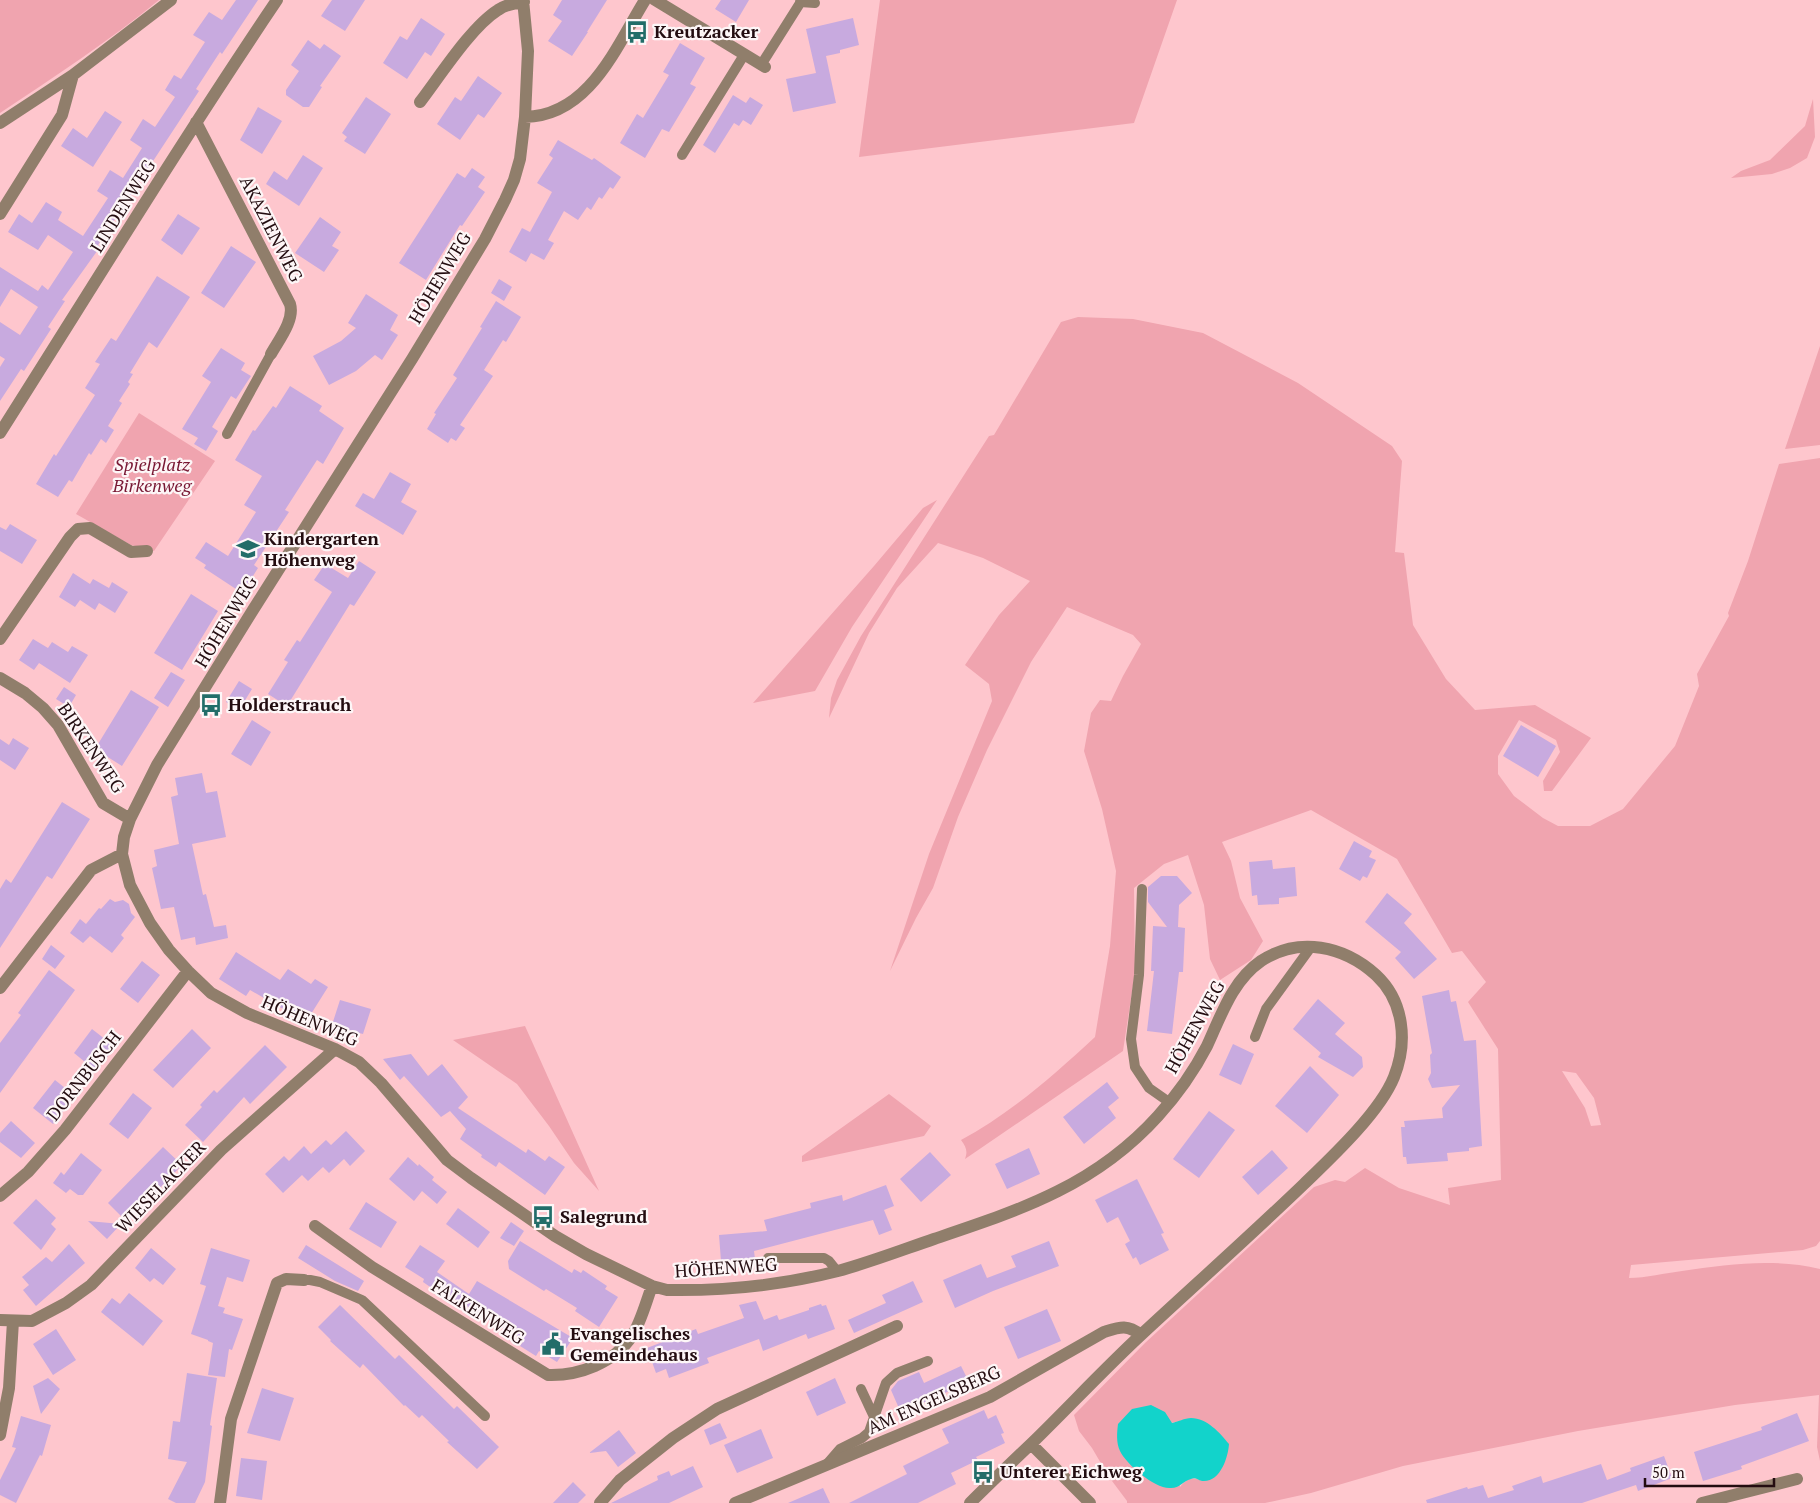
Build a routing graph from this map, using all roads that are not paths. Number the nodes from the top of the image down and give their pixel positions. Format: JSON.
{"nodes":[{"id":1,"x":171,"y":0,"type":"edge"},
{"id":2,"x":277,"y":0,"type":"edge"},
{"id":3,"x":645,"y":0,"type":"edge"},
{"id":4,"x":655,"y":0,"type":"edge"},
{"id":5,"x":524,"y":1,"type":"edge"},
{"id":6,"x":801,"y":1,"type":"edge"},
{"id":7,"x":816,"y":3,"type":"dead end"},
{"id":8,"x":744,"y":55,"type":"junction"},
{"id":9,"x":763,"y":66,"type":"joint"},
{"id":10,"x":73,"y":75,"type":"junction"},
{"id":11,"x":420,"y":102,"type":"dead end"},
{"id":12,"x":525,"y":117,"type":"junction"},
{"id":13,"x":196,"y":122,"type":"junction"},
{"id":14,"x":0,"y":123,"type":"edge"},
{"id":15,"x":682,"y":155,"type":"dead end"},
{"id":16,"x":0,"y":214,"type":"edge"},
{"id":17,"x":271,"y":354,"type":"joint"},
{"id":18,"x":0,"y":433,"type":"edge"},
{"id":19,"x":227,"y":434,"type":"dead end"},
{"id":20,"x":147,"y":551,"type":"dead end"},
{"id":21,"x":0,"y":638,"type":"edge"},
{"id":22,"x":0,"y":678,"type":"edge"},
{"id":23,"x":130,"y":819,"type":"junction"},
{"id":24,"x":122,"y":854,"type":"junction"},
{"id":25,"x":1142,"y":889,"type":"dead end"},
{"id":26,"x":1311,"y":947,"type":"junction"},
{"id":27,"x":188,"y":971,"type":"junction"},
{"id":28,"x":0,"y":988,"type":"edge"},
{"id":29,"x":1255,"y":1037,"type":"dead end"},
{"id":30,"x":336,"y":1049,"type":"junction"},
{"id":31,"x":1169,"y":1102,"type":"junction"},
{"id":32,"x":0,"y":1196,"type":"edge"},
{"id":33,"x":315,"y":1226,"type":"dead end"},
{"id":34,"x":768,"y":1258,"type":"dead end"},
{"id":35,"x":837,"y":1271,"type":"junction"},
{"id":36,"x":304,"y":1280,"type":"joint"},
{"id":37,"x":652,"y":1286,"type":"junction"},
{"id":38,"x":0,"y":1320,"type":"edge"},
{"id":39,"x":13,"y":1321,"type":"junction"},
{"id":40,"x":897,"y":1326,"type":"dead end"},
{"id":41,"x":1140,"y":1335,"type":"junction"},
{"id":42,"x":928,"y":1361,"type":"dead end"},
{"id":43,"x":861,"y":1389,"type":"dead end"},
{"id":44,"x":485,"y":1416,"type":"dead end"},
{"id":45,"x":875,"y":1418,"type":"junction"},
{"id":46,"x":0,"y":1435,"type":"edge"},
{"id":47,"x":1031,"y":1444,"type":"junction"},
{"id":48,"x":827,"y":1465,"type":"junction"},
{"id":49,"x":1797,"y":1479,"type":"dead end"},
{"id":50,"x":220,"y":1503,"type":"edge"},
{"id":51,"x":600,"y":1503,"type":"edge"},
{"id":52,"x":734,"y":1503,"type":"edge"},
{"id":53,"x":970,"y":1503,"type":"edge"},
{"id":54,"x":1090,"y":1503,"type":"edge"},
{"id":55,"x":1702,"y":1503,"type":"edge"}],
"edges":[{"from":1,"to":10,"type":"street"},
{"from":2,"to":13,"type":"street","name":"LINDENWEG"},
{"from":3,"to":12,"type":"street"},
{"from":4,"to":8,"type":"street"},
{"from":5,"to":11,"type":"street"},
{"from":5,"to":12,"type":"street","name":"HÖHENWEG"},
{"from":6,"to":7,"type":"lane"},
{"from":6,"to":9,"type":"lane"},
{"from":8,"to":9,"type":"street"},
{"from":8,"to":15,"type":"lane"},
{"from":10,"to":14,"type":"street"},
{"from":10,"to":16,"type":"street"},
{"from":12,"to":23,"type":"street","name":"HÖHENWEG"},
{"from":13,"to":17,"type":"street","name":"AKAZIENWEG"},
{"from":13,"to":18,"type":"street","name":"LINDENWEG"},
{"from":17,"to":19,"type":"lane"},
{"from":20,"to":21,"type":"street"},
{"from":22,"to":23,"type":"street","name":"BIRKENWEG"},
{"from":23,"to":24,"type":"street","name":"HÖHENWEG"},
{"from":24,"to":27,"type":"street","name":"HÖHENWEG"},
{"from":24,"to":28,"type":"street"},
{"from":25,"to":31,"type":"lane"},
{"from":26,"to":29,"type":"lane"},
{"from":26,"to":31,"type":"street","name":"HÖHENWEG"},
{"from":26,"to":41,"type":"street","name":"HÖHENWEG"},
{"from":27,"to":30,"type":"street","name":"HÖHENWEG"},
{"from":27,"to":32,"type":"street","name":"DORNBUSCH"},
{"from":30,"to":37,"type":"street","name":"HÖHENWEG"},
{"from":30,"to":39,"type":"street","name":"WIESELACKER"},
{"from":31,"to":35,"type":"street","name":"HÖHENWEG"},
{"from":33,"to":37,"type":"street","name":"FALKENWEG"},
{"from":34,"to":35,"type":"lane"},
{"from":35,"to":37,"type":"street","name":"HÖHENWEG"},
{"from":36,"to":44,"type":"lane"},
{"from":36,"to":50,"type":"street"},
{"from":38,"to":39,"type":"street","name":"WIESELACKER"},
{"from":39,"to":46,"type":"street"},
{"from":40,"to":51,"type":"street"},
{"from":41,"to":47,"type":"street","name":"HÖHENWEG"},
{"from":41,"to":48,"type":"street","name":"AM ENGELSBERG"},
{"from":42,"to":45,"type":"lane"},
{"from":43,"to":45,"type":"lane"},
{"from":45,"to":48,"type":"lane"},
{"from":47,"to":53,"type":"street","name":"HÖHENWEG"},
{"from":47,"to":54,"type":"street"},
{"from":48,"to":52,"type":"street","name":"AM ENGELSBERG"},
{"from":49,"to":55,"type":"street"}]}
